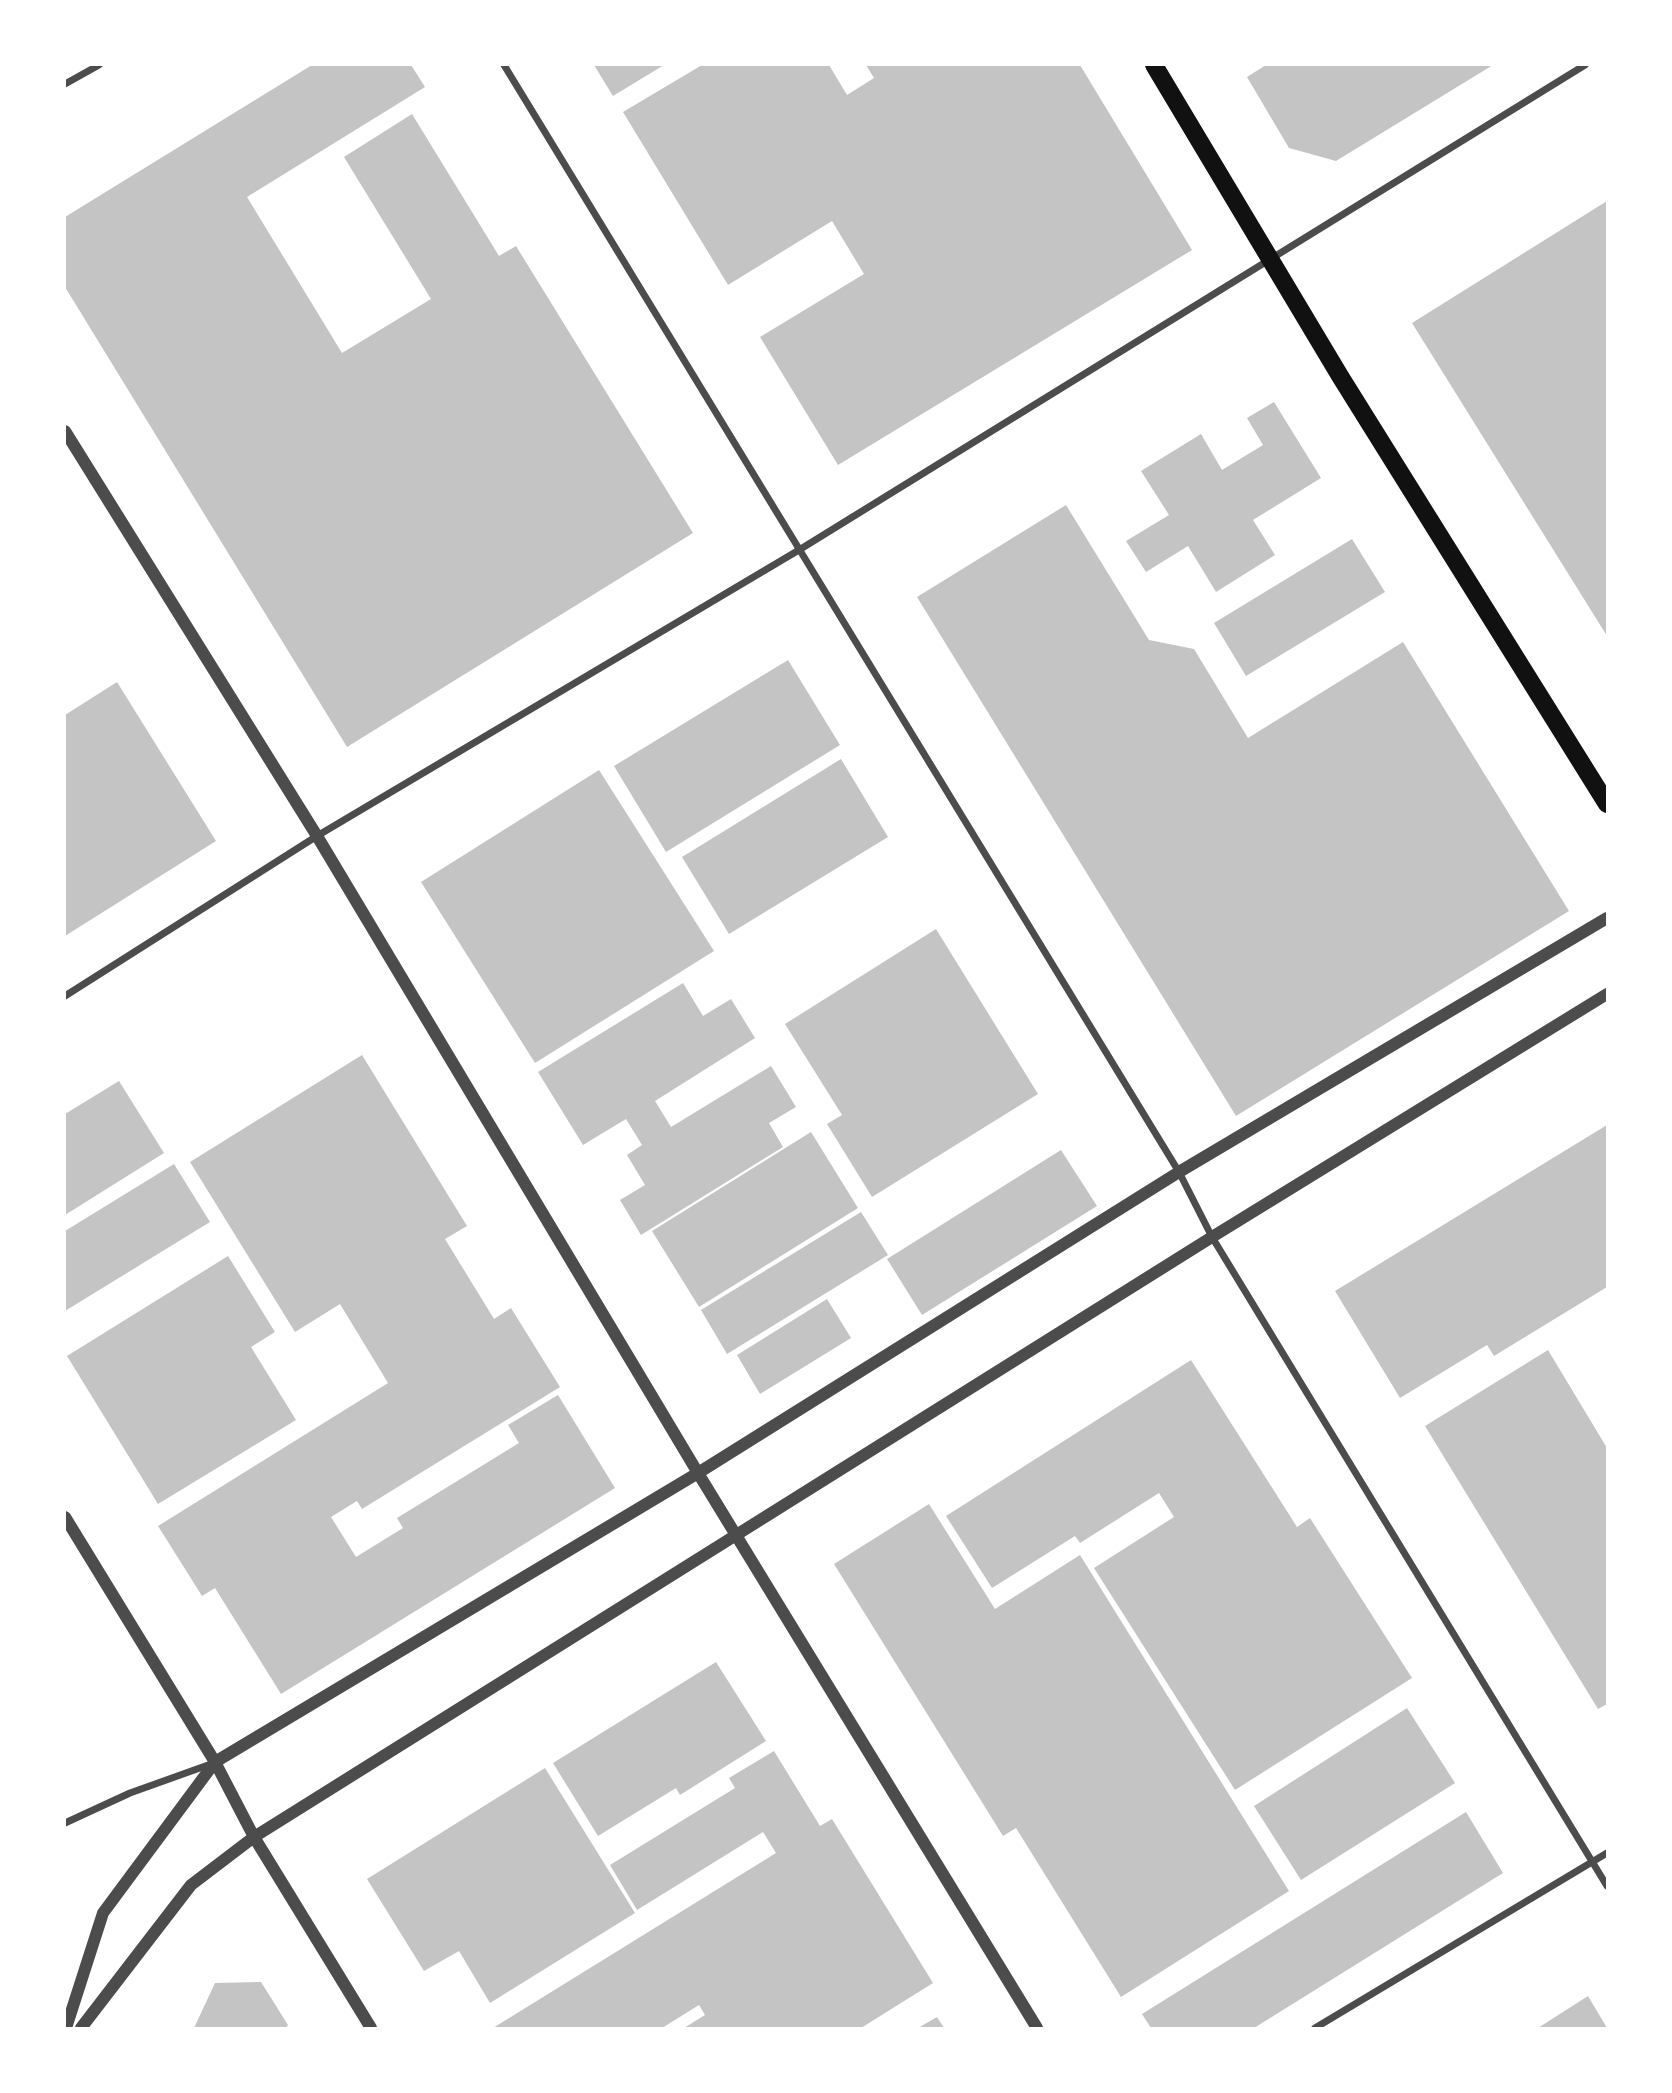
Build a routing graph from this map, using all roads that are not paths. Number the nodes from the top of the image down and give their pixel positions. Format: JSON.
{"nodes":[{"id":1,"x":99,"y":65,"type":"edge"},
{"id":2,"x":504,"y":65,"type":"edge"},
{"id":3,"x":1154,"y":65,"type":"edge"},
{"id":4,"x":1585,"y":65,"type":"edge"},
{"id":5,"x":65,"y":84,"type":"edge"},
{"id":6,"x":1270,"y":259,"type":"junction"},
{"id":7,"x":65,"y":431,"type":"edge"},
{"id":8,"x":799,"y":550,"type":"junction"},
{"id":9,"x":1607,"y":804,"type":"edge"},
{"id":10,"x":317,"y":836,"type":"junction"},
{"id":11,"x":1607,"y":918,"type":"edge"},
{"id":12,"x":1607,"y":994,"type":"edge"},
{"id":13,"x":65,"y":996,"type":"edge"},
{"id":14,"x":1179,"y":1172,"type":"junction"},
{"id":15,"x":1212,"y":1237,"type":"junction"},
{"id":16,"x":698,"y":1473,"type":"junction"},
{"id":17,"x":65,"y":1517,"type":"edge"},
{"id":18,"x":736,"y":1535,"type":"junction"},
{"id":19,"x":215,"y":1762,"type":"junction"},
{"id":20,"x":65,"y":1823,"type":"edge"},
{"id":21,"x":254,"y":1837,"type":"junction"},
{"id":22,"x":1607,"y":1853,"type":"edge"},
{"id":23,"x":1592,"y":1862,"type":"junction"},
{"id":24,"x":1607,"y":1886,"type":"edge"},
{"id":25,"x":66,"y":2028,"type":"edge"},
{"id":26,"x":81,"y":2028,"type":"edge"},
{"id":27,"x":371,"y":2028,"type":"edge"},
{"id":28,"x":1037,"y":2028,"type":"edge"},
{"id":29,"x":1315,"y":2028,"type":"edge"}],
"edges":[{"from":1,"to":5,"type":"street"},
{"from":2,"to":8,"type":"street"},
{"from":3,"to":6,"type":"main road"},
{"from":4,"to":6,"type":"street"},
{"from":6,"to":8,"type":"street"},
{"from":6,"to":9,"type":"main road"},
{"from":7,"to":10,"type":"street"},
{"from":8,"to":10,"type":"street"},
{"from":8,"to":14,"type":"street"},
{"from":10,"to":13,"type":"street"},
{"from":10,"to":16,"type":"street"},
{"from":11,"to":14,"type":"street"},
{"from":12,"to":15,"type":"street"},
{"from":14,"to":15,"type":"street"},
{"from":14,"to":16,"type":"street"},
{"from":15,"to":18,"type":"street"},
{"from":15,"to":23,"type":"street"},
{"from":16,"to":18,"type":"street"},
{"from":16,"to":19,"type":"street"},
{"from":17,"to":19,"type":"street"},
{"from":18,"to":21,"type":"street"},
{"from":18,"to":28,"type":"street"},
{"from":19,"to":20,"type":"street"},
{"from":19,"to":21,"type":"street"},
{"from":19,"to":25,"type":"street"},
{"from":21,"to":26,"type":"street"},
{"from":21,"to":27,"type":"street"},
{"from":22,"to":23,"type":"street"},
{"from":23,"to":24,"type":"street"},
{"from":23,"to":29,"type":"street"}]}
